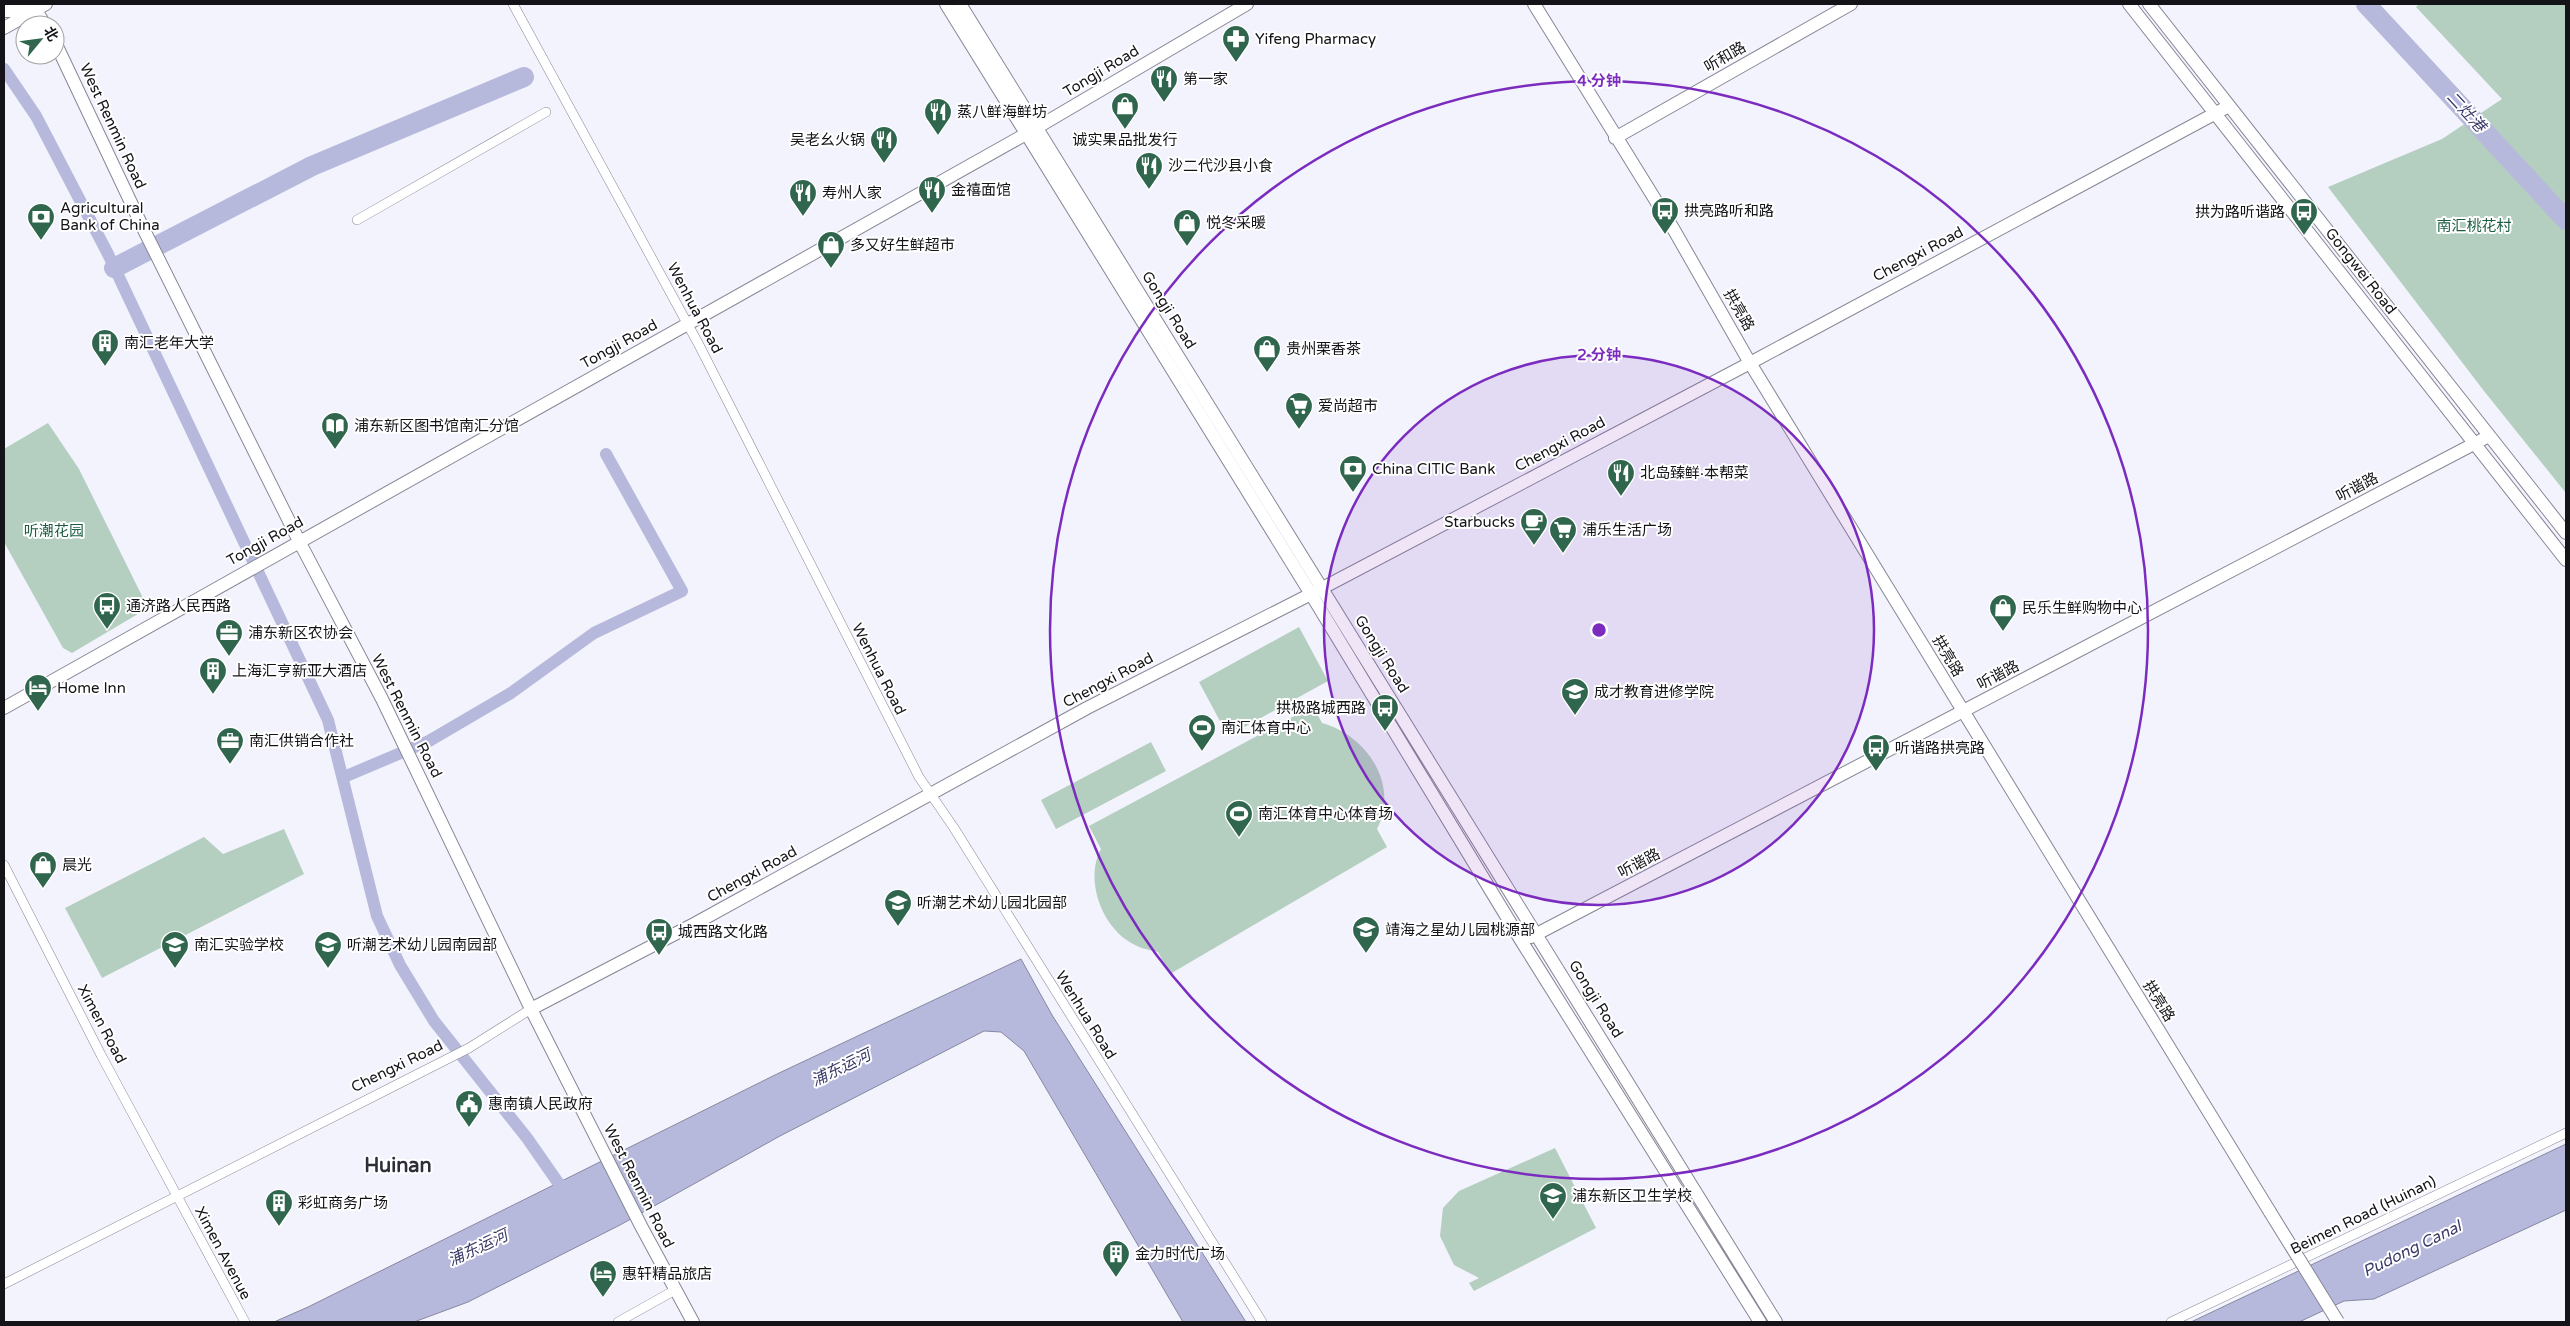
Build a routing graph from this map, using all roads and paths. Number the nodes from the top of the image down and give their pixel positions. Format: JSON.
{"nodes":[{"id":1,"x":18,"y":4,"type":"edge"},
{"id":2,"x":514,"y":4,"type":"edge"},
{"id":3,"x":946,"y":4,"type":"edge"},
{"id":4,"x":960,"y":4,"type":"edge"},
{"id":5,"x":1247,"y":4,"type":"edge"},
{"id":6,"x":1534,"y":4,"type":"edge"},
{"id":7,"x":1851,"y":4,"type":"edge"},
{"id":8,"x":2129,"y":4,"type":"edge"},
{"id":9,"x":2149,"y":4,"type":"edge"},
{"id":10,"x":36,"y":5,"type":"edge"},
{"id":11,"x":4,"y":10,"type":"edge"},
{"id":12,"x":4,"y":28,"type":"edge"},
{"id":13,"x":65,"y":63,"type":"edge"},
{"id":14,"x":2229,"y":106,"type":"junction"},
{"id":15,"x":546,"y":112,"type":"dead end"},
{"id":16,"x":2215,"y":114,"type":"junction"},
{"id":17,"x":1032,"y":131,"type":"junction"},
{"id":18,"x":1615,"y":138,"type":"junction"},
{"id":19,"x":356,"y":220,"type":"dead end"},
{"id":20,"x":688,"y":324,"type":"junction"},
{"id":21,"x":1750,"y":363,"type":"junction"},
{"id":22,"x":2488,"y":436,"type":"junction"},
{"id":23,"x":2474,"y":444,"type":"junction"},
{"id":24,"x":2566,"y":533,"type":"edge"},
{"id":25,"x":299,"y":541,"type":"junction"},
{"id":26,"x":2566,"y":560,"type":"edge"},
{"id":27,"x":1316,"y":591,"type":"junction"},
{"id":28,"x":4,"y":708,"type":"edge"},
{"id":29,"x":1963,"y":712,"type":"junction"},
{"id":30,"x":930,"y":795,"type":"junction"},
{"id":31,"x":4,"y":865,"type":"edge"},
{"id":32,"x":1537,"y":934,"type":"junction"},
{"id":33,"x":1522,"y":942,"type":"junction"},
{"id":34,"x":531,"y":1010,"type":"junction"},
{"id":35,"x":2566,"y":1133,"type":"edge"},
{"id":36,"x":177,"y":1196,"type":"junction"},
{"id":37,"x":4,"y":1284,"type":"edge"},
{"id":38,"x":675,"y":1290,"type":"junction"},
{"id":39,"x":245,"y":1322,"type":"edge"},
{"id":40,"x":618,"y":1322,"type":"edge"},
{"id":41,"x":693,"y":1322,"type":"edge"},
{"id":42,"x":1262,"y":1322,"type":"edge"},
{"id":43,"x":1760,"y":1322,"type":"edge"},
{"id":44,"x":1776,"y":1322,"type":"edge"},
{"id":45,"x":2171,"y":1322,"type":"edge"},
{"id":46,"x":2338,"y":1322,"type":"edge"}],
"edges":[{"from":1,"to":11,"type":"street"},
{"from":2,"to":20,"type":"street","name":"Wenhua Road"},
{"from":3,"to":17,"type":"street","name":"Gongji Road"},
{"from":4,"to":17,"type":"street","name":"Gongji Road"},
{"from":5,"to":17,"type":"street","name":"Tongji Road"},
{"from":6,"to":18,"type":"street","name":"拱亮路"},
{"from":7,"to":18,"type":"street","name":"听和路"},
{"from":8,"to":16,"type":"street","name":"Gongwei Road"},
{"from":9,"to":14,"type":"street","name":"Gongwei Road"},
{"from":10,"to":11,"type":"street"},
{"from":10,"to":12,"type":"street"},
{"from":13,"to":25,"type":"street","name":"West Renmin Road"},
{"from":14,"to":16,"type":"street","name":"Chengxi Road"},
{"from":14,"to":22,"type":"street","name":"Gongwei Road"},
{"from":15,"to":19,"type":"street"},
{"from":16,"to":21,"type":"street","name":"Chengxi Road"},
{"from":16,"to":23,"type":"street","name":"Gongwei Road"},
{"from":17,"to":20,"type":"street","name":"Tongji Road"},
{"from":17,"to":27,"type":"street","name":"Gongji Road"},
{"from":18,"to":21,"type":"street","name":"拱亮路"},
{"from":20,"to":25,"type":"street","name":"Tongji Road"},
{"from":20,"to":30,"type":"street","name":"Wenhua Road"},
{"from":21,"to":27,"type":"street","name":"Chengxi Road"},
{"from":21,"to":29,"type":"street","name":"拱亮路"},
{"from":22,"to":23,"type":"street","name":"听谐路"},
{"from":22,"to":24,"type":"street","name":"Gongwei Road"},
{"from":23,"to":26,"type":"street","name":"Gongwei Road"},
{"from":23,"to":29,"type":"street","name":"听谐路"},
{"from":25,"to":28,"type":"street","name":"Tongji Road"},
{"from":25,"to":34,"type":"street","name":"West Renmin Road"},
{"from":27,"to":30,"type":"street","name":"Chengxi Road"},
{"from":27,"to":32,"type":"street","name":"Gongji Road"},
{"from":27,"to":33,"type":"street","name":"Gongji Road"},
{"from":29,"to":32,"type":"street","name":"听谐路"},
{"from":29,"to":46,"type":"street","name":"拱亮路","bridge":true},
{"from":30,"to":34,"type":"street","name":"Chengxi Road"},
{"from":30,"to":42,"type":"street","name":"Wenhua Road"},
{"from":31,"to":36,"type":"street","name":"Ximen Road"},
{"from":32,"to":33,"type":"street","name":"听谐路"},
{"from":32,"to":44,"type":"street","name":"Gongji Road"},
{"from":33,"to":43,"type":"street","name":"Gongji Road"},
{"from":34,"to":36,"type":"street","name":"Chengxi Road"},
{"from":34,"to":38,"type":"street","name":"West Renmin Road"},
{"from":35,"to":45,"type":"street","name":"Beimen Road (Huinan)"},
{"from":36,"to":37,"type":"street","name":"Chengxi Road"},
{"from":36,"to":39,"type":"street","name":"Ximen Avenue"},
{"from":38,"to":40,"type":"street"},
{"from":38,"to":41,"type":"street","name":"West Renmin Road"}]}
